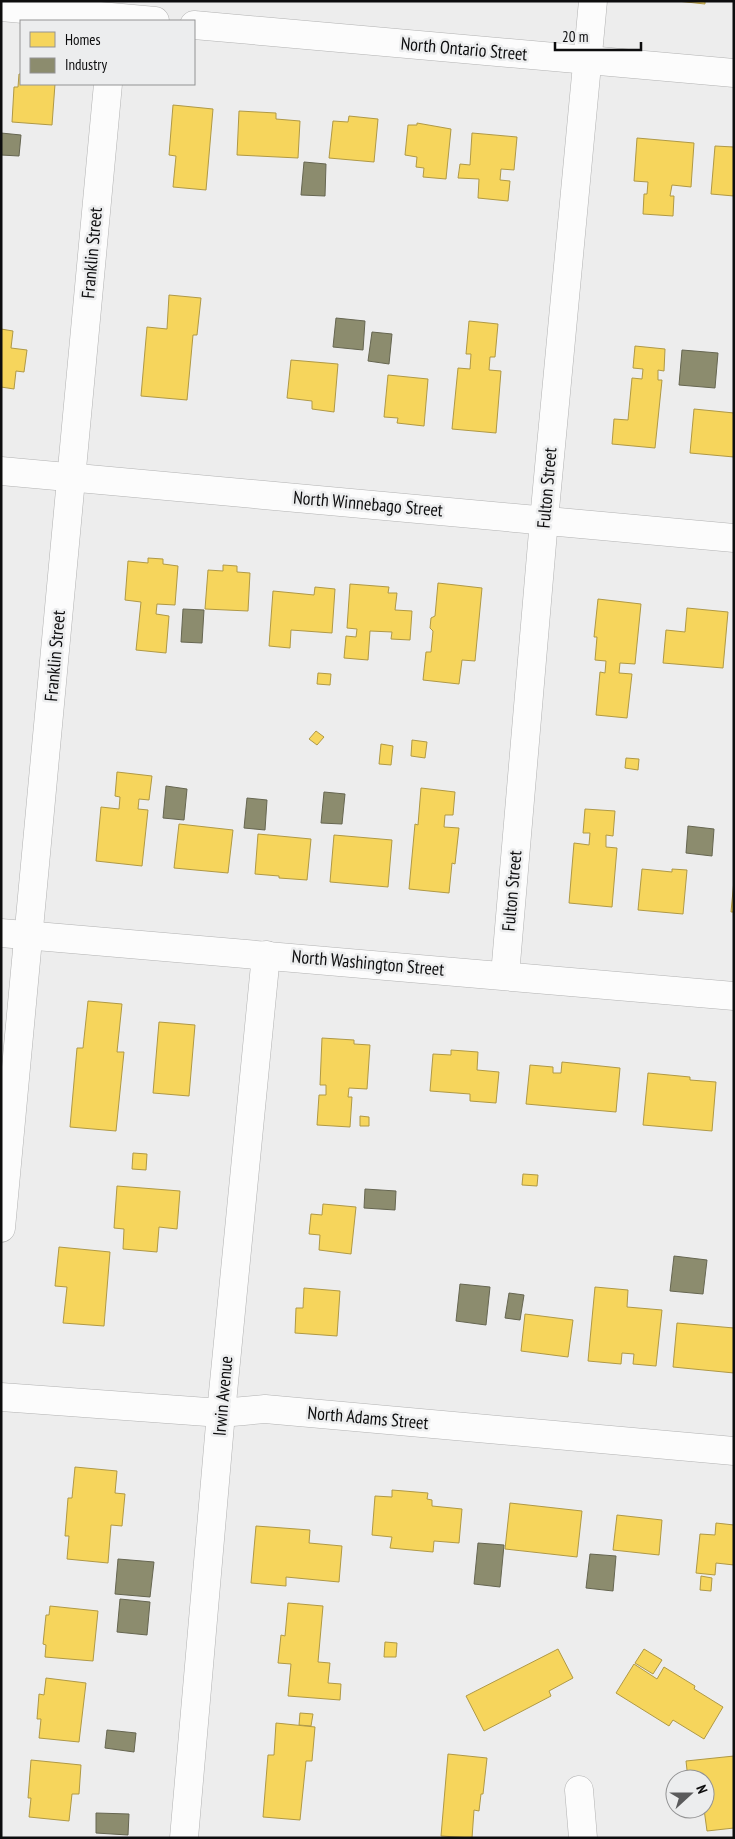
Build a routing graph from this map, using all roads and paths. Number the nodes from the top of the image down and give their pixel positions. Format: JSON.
{"nodes":[{"id":1,"x":593,"y":1,"type":"edge"},
{"id":2,"x":1,"y":7,"type":"edge"},
{"id":3,"x":115,"y":13,"type":"edge"},
{"id":4,"x":150,"y":20,"type":"edge"},
{"id":5,"x":195,"y":25,"type":"edge"},
{"id":6,"x":587,"y":61,"type":"junction"},
{"id":7,"x":734,"y":74,"type":"edge"},
{"id":8,"x":108,"y":85,"type":"edge"},
{"id":9,"x":1,"y":471,"type":"edge"},
{"id":10,"x":71,"y":477,"type":"junction"},
{"id":11,"x":544,"y":520,"type":"junction"},
{"id":12,"x":734,"y":538,"type":"edge"},
{"id":13,"x":1,"y":933,"type":"edge"},
{"id":14,"x":28,"y":935,"type":"junction"},
{"id":15,"x":266,"y":955,"type":"junction"},
{"id":16,"x":505,"y":975,"type":"junction"},
{"id":17,"x":734,"y":996,"type":"edge"},
{"id":18,"x":1,"y":1228,"type":"edge"},
{"id":19,"x":1,"y":1398,"type":"edge"},
{"id":20,"x":221,"y":1413,"type":"junction"},
{"id":21,"x":734,"y":1451,"type":"edge"},
{"id":22,"x":579,"y":1790,"type":"dead end"},
{"id":23,"x":184,"y":1838,"type":"edge"},
{"id":24,"x":584,"y":1838,"type":"edge"}],
"edges":[{"from":1,"to":6,"type":"street","name":"Fulton Street"},
{"from":2,"to":3,"type":"street"},
{"from":3,"to":4,"type":"street"},
{"from":5,"to":6,"type":"street","name":"North Ontario Street"},
{"from":6,"to":7,"type":"street","name":"North Ontario Street"},
{"from":6,"to":11,"type":"street","name":"Fulton Street"},
{"from":8,"to":10,"type":"street","name":"Franklin Street"},
{"from":9,"to":10,"type":"street","name":"North Winnebago Street"},
{"from":10,"to":11,"type":"street","name":"North Winnebago Street"},
{"from":10,"to":14,"type":"street","name":"Franklin Street"},
{"from":11,"to":12,"type":"street","name":"North Winnebago Street"},
{"from":11,"to":16,"type":"street","name":"Fulton Street"},
{"from":13,"to":14,"type":"street","name":"North Washington Street"},
{"from":14,"to":15,"type":"street","name":"North Washington Street"},
{"from":14,"to":18,"type":"street","name":"Franklin Street"},
{"from":15,"to":16,"type":"street","name":"North Washington Street"},
{"from":15,"to":20,"type":"street","name":"Irwin Avenue"},
{"from":16,"to":17,"type":"street","name":"North Washington Street"},
{"from":19,"to":20,"type":"street","name":"North Adams Street"},
{"from":20,"to":21,"type":"street","name":"North Adams Street"},
{"from":20,"to":23,"type":"street","name":"Irwin Avenue"},
{"from":22,"to":24,"type":"street"}]}
